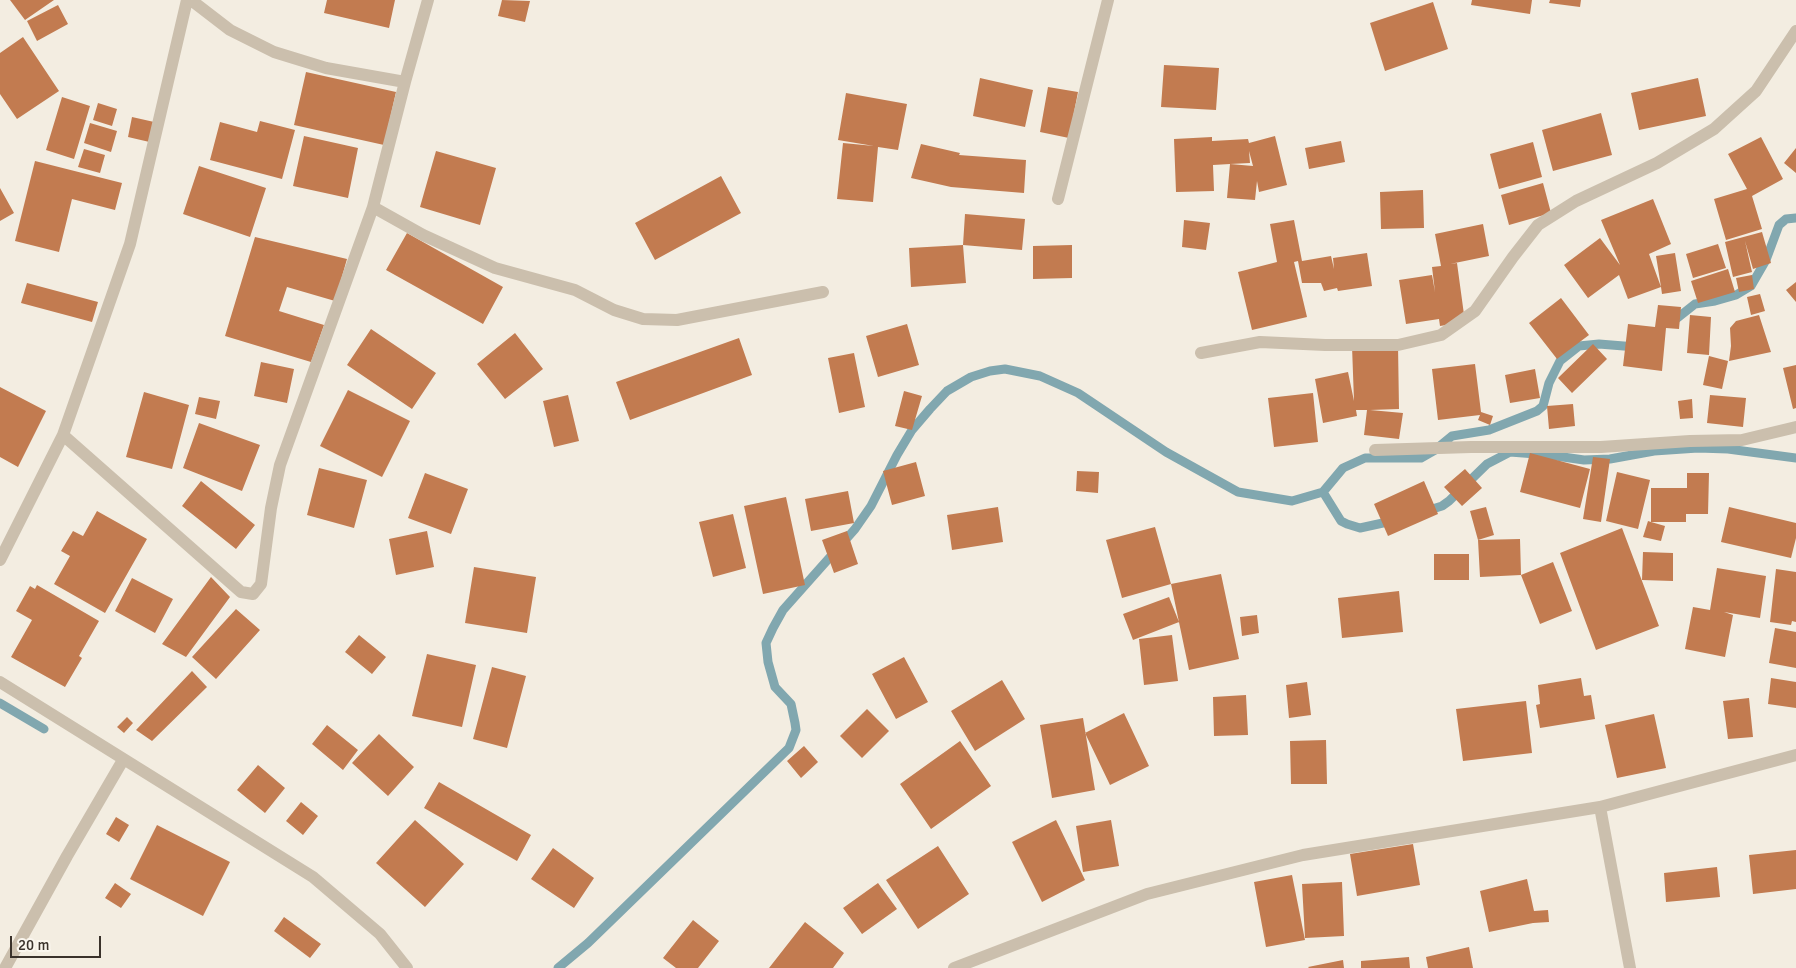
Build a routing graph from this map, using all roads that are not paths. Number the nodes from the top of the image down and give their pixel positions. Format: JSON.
{"nodes":[{"id":1,"x":189,"y":0,"type":"edge"},
{"id":2,"x":428,"y":0,"type":"edge"},
{"id":3,"x":1108,"y":0,"type":"edge"},
{"id":4,"x":1796,"y":31,"type":"edge"},
{"id":5,"x":405,"y":82,"type":"junction"},
{"id":6,"x":1058,"y":199,"type":"dead end"},
{"id":7,"x":373,"y":207,"type":"junction"},
{"id":8,"x":823,"y":292,"type":"dead end"},
{"id":9,"x":1201,"y":353,"type":"dead end"},
{"id":10,"x":1796,"y":426,"type":"edge"},
{"id":11,"x":63,"y":435,"type":"junction"},
{"id":12,"x":1375,"y":450,"type":"dead end"},
{"id":13,"x":0,"y":560,"type":"edge"},
{"id":14,"x":0,"y":682,"type":"edge"},
{"id":15,"x":1796,"y":755,"type":"edge"},
{"id":16,"x":123,"y":760,"type":"junction"},
{"id":17,"x":1600,"y":807,"type":"junction"},
{"id":18,"x":5,"y":968,"type":"edge"},
{"id":19,"x":407,"y":968,"type":"edge"},
{"id":20,"x":954,"y":968,"type":"edge"},
{"id":21,"x":1630,"y":968,"type":"edge"}],
"edges":[{"from":1,"to":5,"type":"street"},
{"from":1,"to":11,"type":"street"},
{"from":2,"to":5,"type":"street"},
{"from":3,"to":6,"type":"street"},
{"from":4,"to":9,"type":"street"},
{"from":5,"to":7,"type":"street"},
{"from":7,"to":8,"type":"street"},
{"from":7,"to":11,"type":"street"},
{"from":10,"to":12,"type":"street"},
{"from":11,"to":13,"type":"street"},
{"from":14,"to":16,"type":"street"},
{"from":15,"to":17,"type":"street"},
{"from":16,"to":18,"type":"street"},
{"from":16,"to":19,"type":"street"},
{"from":17,"to":20,"type":"street"},
{"from":17,"to":21,"type":"street"}]}
